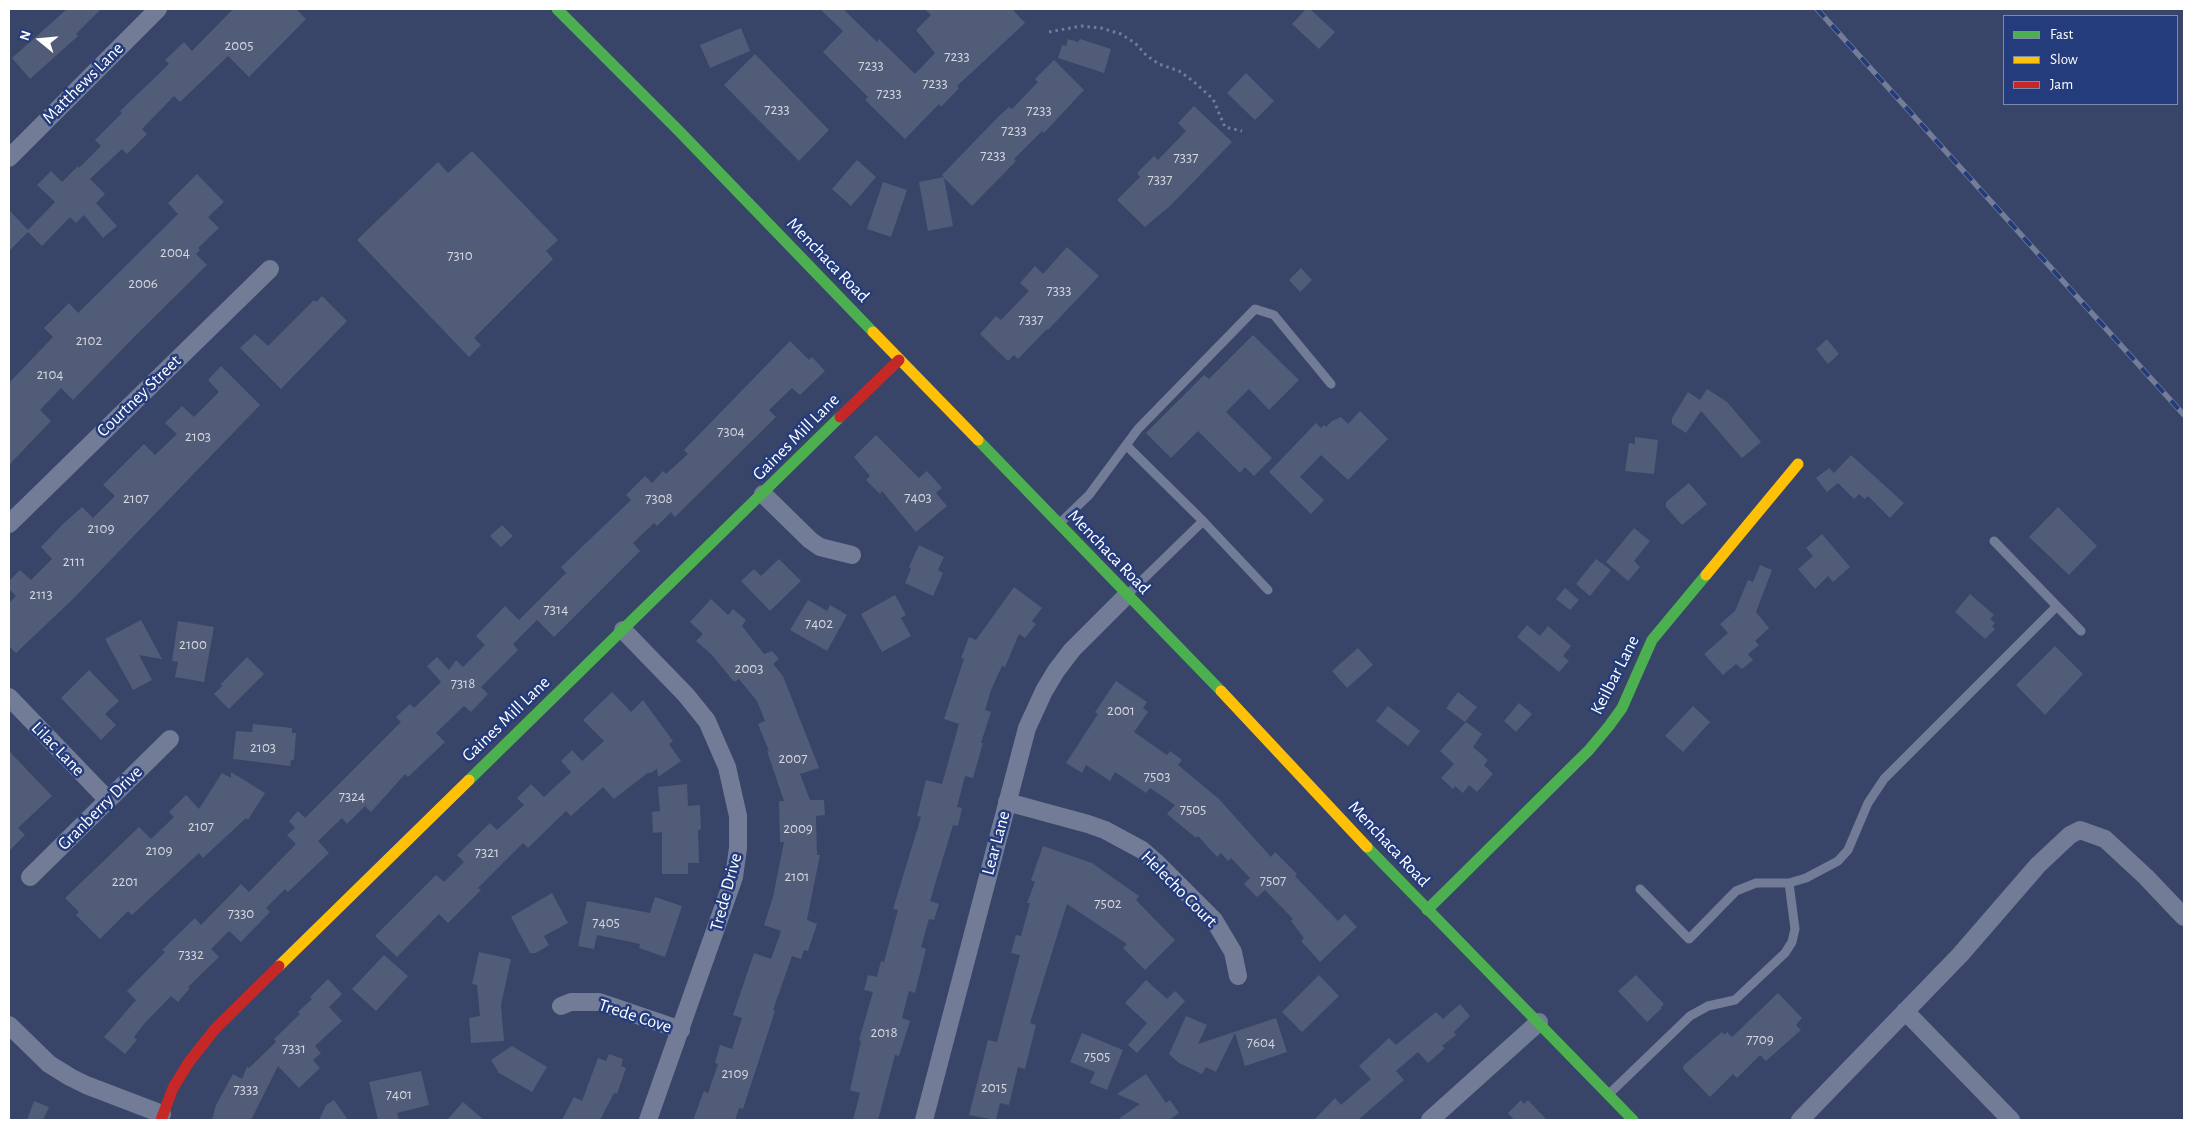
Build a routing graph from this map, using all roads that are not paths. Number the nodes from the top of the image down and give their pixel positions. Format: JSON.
{"nodes":[{"id":1,"x":158,"y":9,"type":"edge"},
{"id":2,"x":557,"y":9,"type":"edge"},
{"id":3,"x":9,"y":158,"type":"edge"},
{"id":4,"x":270,"y":268,"type":"dead end"},
{"id":5,"x":899,"y":360,"type":"junction"},
{"id":6,"x":1331,"y":384,"type":"dead end"},
{"id":7,"x":1126,"y":445,"type":"junction"},
{"id":8,"x":1798,"y":464,"type":"dead end"},
{"id":9,"x":763,"y":494,"type":"junction"},
{"id":10,"x":1203,"y":521,"type":"junction"},
{"id":11,"x":9,"y":524,"type":"edge"},
{"id":12,"x":1058,"y":524,"type":"junction"},
{"id":13,"x":1994,"y":541,"type":"dead end"},
{"id":14,"x":852,"y":555,"type":"dead end"},
{"id":15,"x":1268,"y":590,"type":"dead end"},
{"id":16,"x":1126,"y":596,"type":"junction"},
{"id":17,"x":2057,"y":606,"type":"junction"},
{"id":18,"x":623,"y":630,"type":"junction"},
{"id":19,"x":2081,"y":631,"type":"dead end"},
{"id":20,"x":9,"y":697,"type":"edge"},
{"id":21,"x":170,"y":739,"type":"dead end"},
{"id":22,"x":108,"y":800,"type":"junction"},
{"id":23,"x":1006,"y":802,"type":"junction"},
{"id":24,"x":30,"y":877,"type":"dead end"},
{"id":25,"x":1789,"y":883,"type":"junction"},
{"id":26,"x":1640,"y":889,"type":"dead end"},
{"id":27,"x":1427,"y":910,"type":"junction"},
{"id":28,"x":2184,"y":917,"type":"edge"},
{"id":29,"x":1238,"y":976,"type":"dead end"},
{"id":30,"x":561,"y":1006,"type":"dead end"},
{"id":31,"x":1905,"y":1011,"type":"junction"},
{"id":32,"x":1539,"y":1022,"type":"junction"},
{"id":33,"x":9,"y":1025,"type":"edge"},
{"id":34,"x":681,"y":1030,"type":"junction"},
{"id":35,"x":1609,"y":1094,"type":"junction"},
{"id":36,"x":161,"y":1117,"type":"edge"},
{"id":37,"x":648,"y":1120,"type":"edge"},
{"id":38,"x":924,"y":1120,"type":"edge"},
{"id":39,"x":1430,"y":1120,"type":"edge"},
{"id":40,"x":1634,"y":1120,"type":"edge"},
{"id":41,"x":1800,"y":1120,"type":"edge"},
{"id":42,"x":2012,"y":1120,"type":"edge"}],
"edges":[{"from":1,"to":3,"type":"street","name":"Matthews Lane"},
{"from":2,"to":5,"type":"street","name":"Menchaca Road"},
{"from":4,"to":11,"type":"street","name":"Courtney Street"},
{"from":5,"to":9,"type":"street","name":"Gaines Mill Lane"},
{"from":5,"to":12,"type":"street","name":"Menchaca Road"},
{"from":6,"to":7,"type":"lane"},
{"from":7,"to":10,"type":"lane"},
{"from":7,"to":12,"type":"lane"},
{"from":8,"to":27,"type":"street","name":"Keilbar Lane"},
{"from":9,"to":14,"type":"street"},
{"from":9,"to":18,"type":"street","name":"Gaines Mill Lane"},
{"from":10,"to":15,"type":"lane"},
{"from":10,"to":16,"type":"lane"},
{"from":12,"to":16,"type":"street","name":"Menchaca Road"},
{"from":13,"to":17,"type":"lane"},
{"from":16,"to":23,"type":"street","name":"Lear Lane"},
{"from":16,"to":27,"type":"street","name":"Menchaca Road"},
{"from":17,"to":19,"type":"lane"},
{"from":17,"to":25,"type":"lane"},
{"from":18,"to":34,"type":"street","name":"Trede Drive"},
{"from":18,"to":36,"type":"street","name":"Gaines Mill Lane"},
{"from":20,"to":22,"type":"street","name":"Lilac Lane"},
{"from":21,"to":22,"type":"street","name":"Granberry Drive"},
{"from":22,"to":24,"type":"street","name":"Granberry Drive"},
{"from":23,"to":29,"type":"street","name":"Helecho Court"},
{"from":23,"to":38,"type":"street","name":"Lear Lane"},
{"from":25,"to":26,"type":"lane"},
{"from":25,"to":35,"type":"lane"},
{"from":27,"to":32,"type":"street","name":"Menchaca Road"},
{"from":28,"to":31,"type":"street"},
{"from":30,"to":34,"type":"street","name":"Trede Cove"},
{"from":31,"to":41,"type":"street"},
{"from":31,"to":42,"type":"street"},
{"from":32,"to":35,"type":"street","name":"Menchaca Road"},
{"from":32,"to":39,"type":"street"},
{"from":33,"to":36,"type":"street"},
{"from":34,"to":37,"type":"street","name":"Trede Drive"},
{"from":35,"to":40,"type":"street","name":"Menchaca Road"}]}
